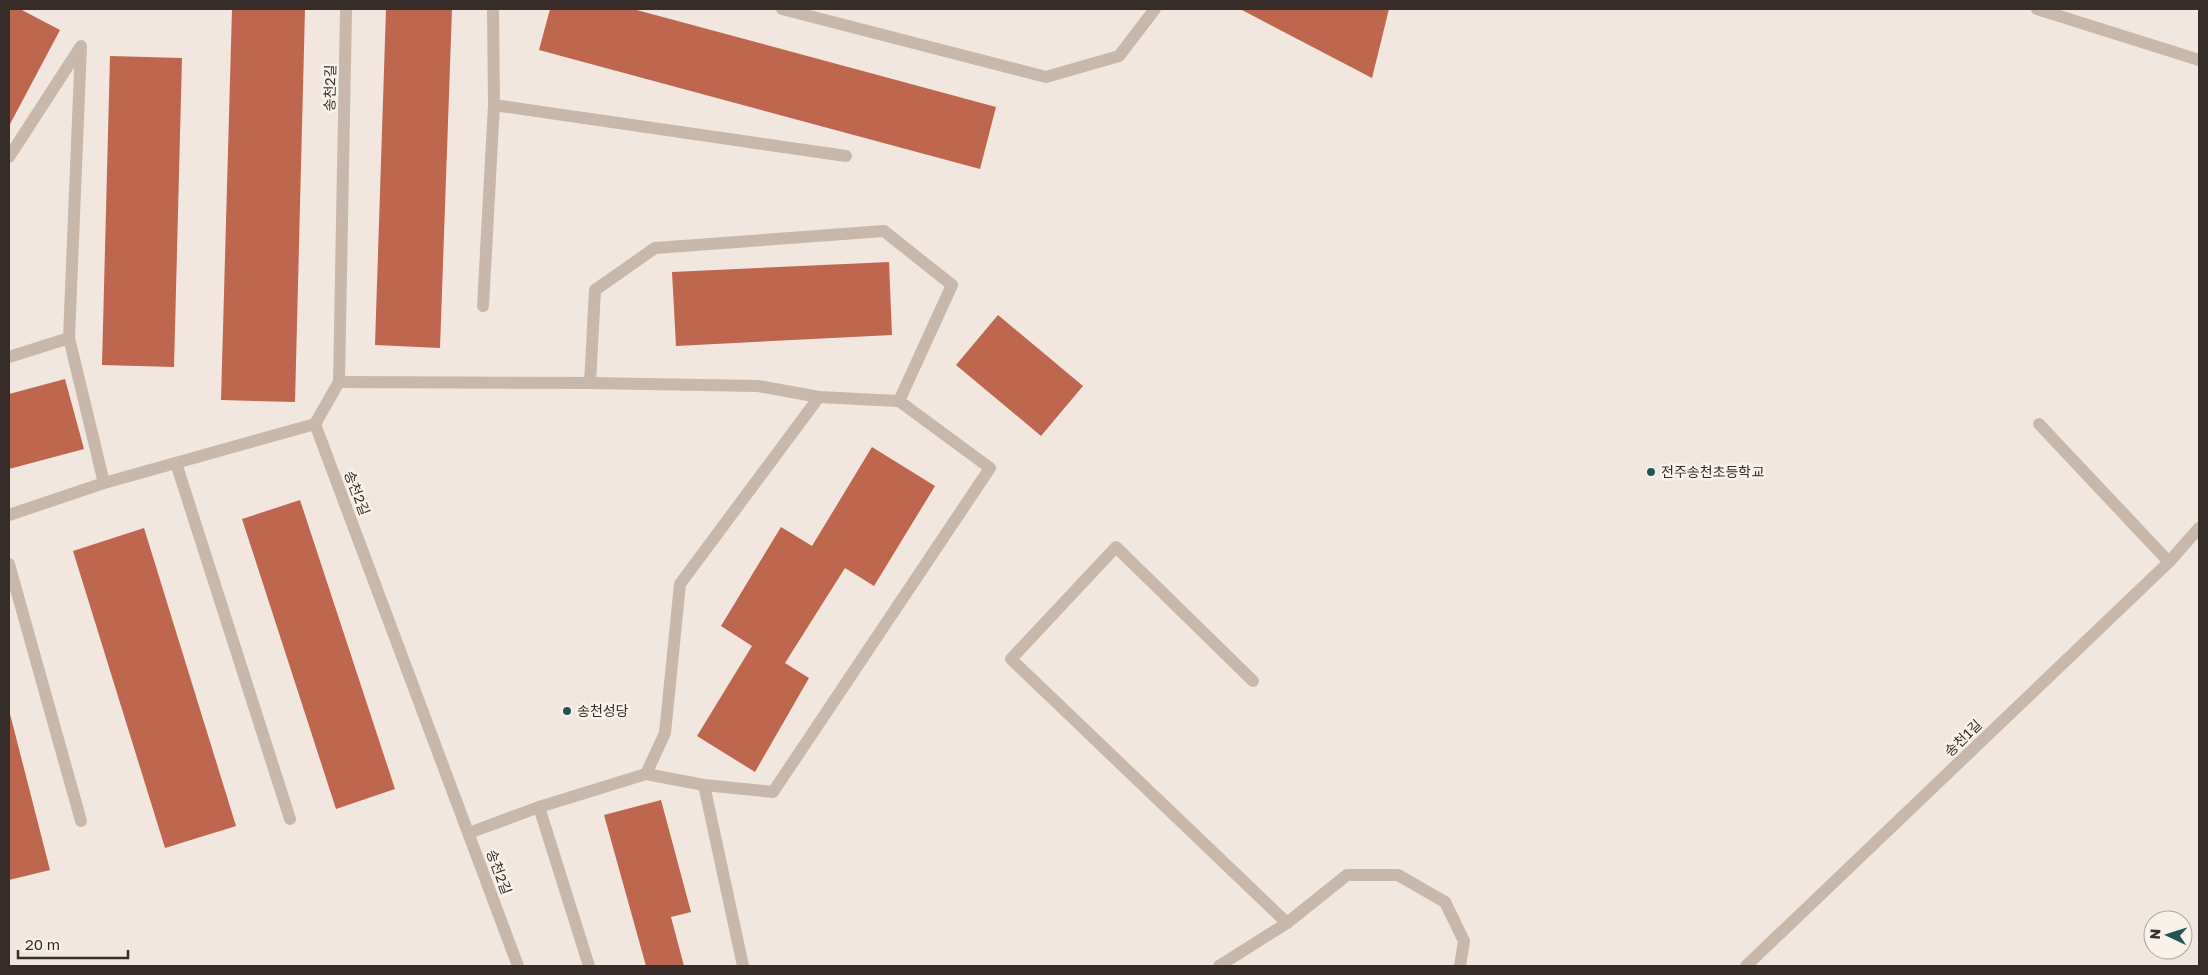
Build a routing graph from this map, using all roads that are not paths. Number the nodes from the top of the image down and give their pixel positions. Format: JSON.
{"nodes":[{"id":1,"x":346,"y":9,"type":"edge"},
{"id":2,"x":493,"y":9,"type":"edge"},
{"id":3,"x":782,"y":9,"type":"edge"},
{"id":4,"x":1155,"y":9,"type":"edge"},
{"id":5,"x":2037,"y":9,"type":"edge"},
{"id":6,"x":2199,"y":60,"type":"edge"},
{"id":7,"x":494,"y":106,"type":"junction"},
{"id":8,"x":846,"y":156,"type":"dead end"},
{"id":9,"x":9,"y":157,"type":"edge"},
{"id":10,"x":483,"y":306,"type":"dead end"},
{"id":11,"x":69,"y":338,"type":"junction"},
{"id":12,"x":9,"y":357,"type":"edge"},
{"id":13,"x":339,"y":382,"type":"junction"},
{"id":14,"x":590,"y":383,"type":"junction"},
{"id":15,"x":819,"y":397,"type":"junction"},
{"id":16,"x":899,"y":401,"type":"junction"},
{"id":17,"x":316,"y":424,"type":"junction"},
{"id":18,"x":2039,"y":424,"type":"dead end"},
{"id":19,"x":176,"y":463,"type":"junction"},
{"id":20,"x":104,"y":483,"type":"junction"},
{"id":21,"x":9,"y":516,"type":"edge"},
{"id":22,"x":2199,"y":528,"type":"edge"},
{"id":23,"x":2169,"y":562,"type":"junction"},
{"id":24,"x":9,"y":564,"type":"edge"},
{"id":25,"x":1253,"y":681,"type":"dead end"},
{"id":26,"x":646,"y":774,"type":"junction"},
{"id":27,"x":704,"y":785,"type":"junction"},
{"id":28,"x":539,"y":807,"type":"junction"},
{"id":29,"x":290,"y":819,"type":"dead end"},
{"id":30,"x":81,"y":821,"type":"dead end"},
{"id":31,"x":469,"y":833,"type":"junction"},
{"id":32,"x":1287,"y":922,"type":"junction"},
{"id":33,"x":518,"y":966,"type":"edge"},
{"id":34,"x":589,"y":966,"type":"edge"},
{"id":35,"x":743,"y":966,"type":"edge"},
{"id":36,"x":1219,"y":966,"type":"edge"},
{"id":37,"x":1460,"y":966,"type":"edge"},
{"id":38,"x":1746,"y":966,"type":"edge"}],
"edges":[{"from":1,"to":13,"type":"street","name":"송천2길"},
{"from":2,"to":7,"type":"street"},
{"from":3,"to":4,"type":"street"},
{"from":5,"to":6,"type":"street"},
{"from":7,"to":8,"type":"street"},
{"from":7,"to":10,"type":"street"},
{"from":9,"to":11,"type":"street"},
{"from":11,"to":12,"type":"street"},
{"from":11,"to":20,"type":"street"},
{"from":13,"to":14,"type":"street"},
{"from":13,"to":17,"type":"street","name":"송천2길"},
{"from":14,"to":15,"type":"street"},
{"from":14,"to":16,"type":"street"},
{"from":15,"to":16,"type":"street"},
{"from":15,"to":26,"type":"street"},
{"from":16,"to":27,"type":"street"},
{"from":17,"to":19,"type":"street"},
{"from":17,"to":31,"type":"street","name":"송천2길"},
{"from":18,"to":23,"type":"street"},
{"from":19,"to":20,"type":"street"},
{"from":19,"to":29,"type":"street"},
{"from":20,"to":21,"type":"street"},
{"from":22,"to":23,"type":"street","name":"송천1길"},
{"from":23,"to":38,"type":"street","name":"송천1길"},
{"from":24,"to":30,"type":"street"},
{"from":25,"to":32,"type":"street"},
{"from":26,"to":27,"type":"street"},
{"from":26,"to":28,"type":"street"},
{"from":27,"to":35,"type":"street"},
{"from":28,"to":31,"type":"street"},
{"from":28,"to":34,"type":"street"},
{"from":31,"to":33,"type":"street","name":"송천2길"},
{"from":32,"to":36,"type":"street"},
{"from":32,"to":37,"type":"street"}]}
